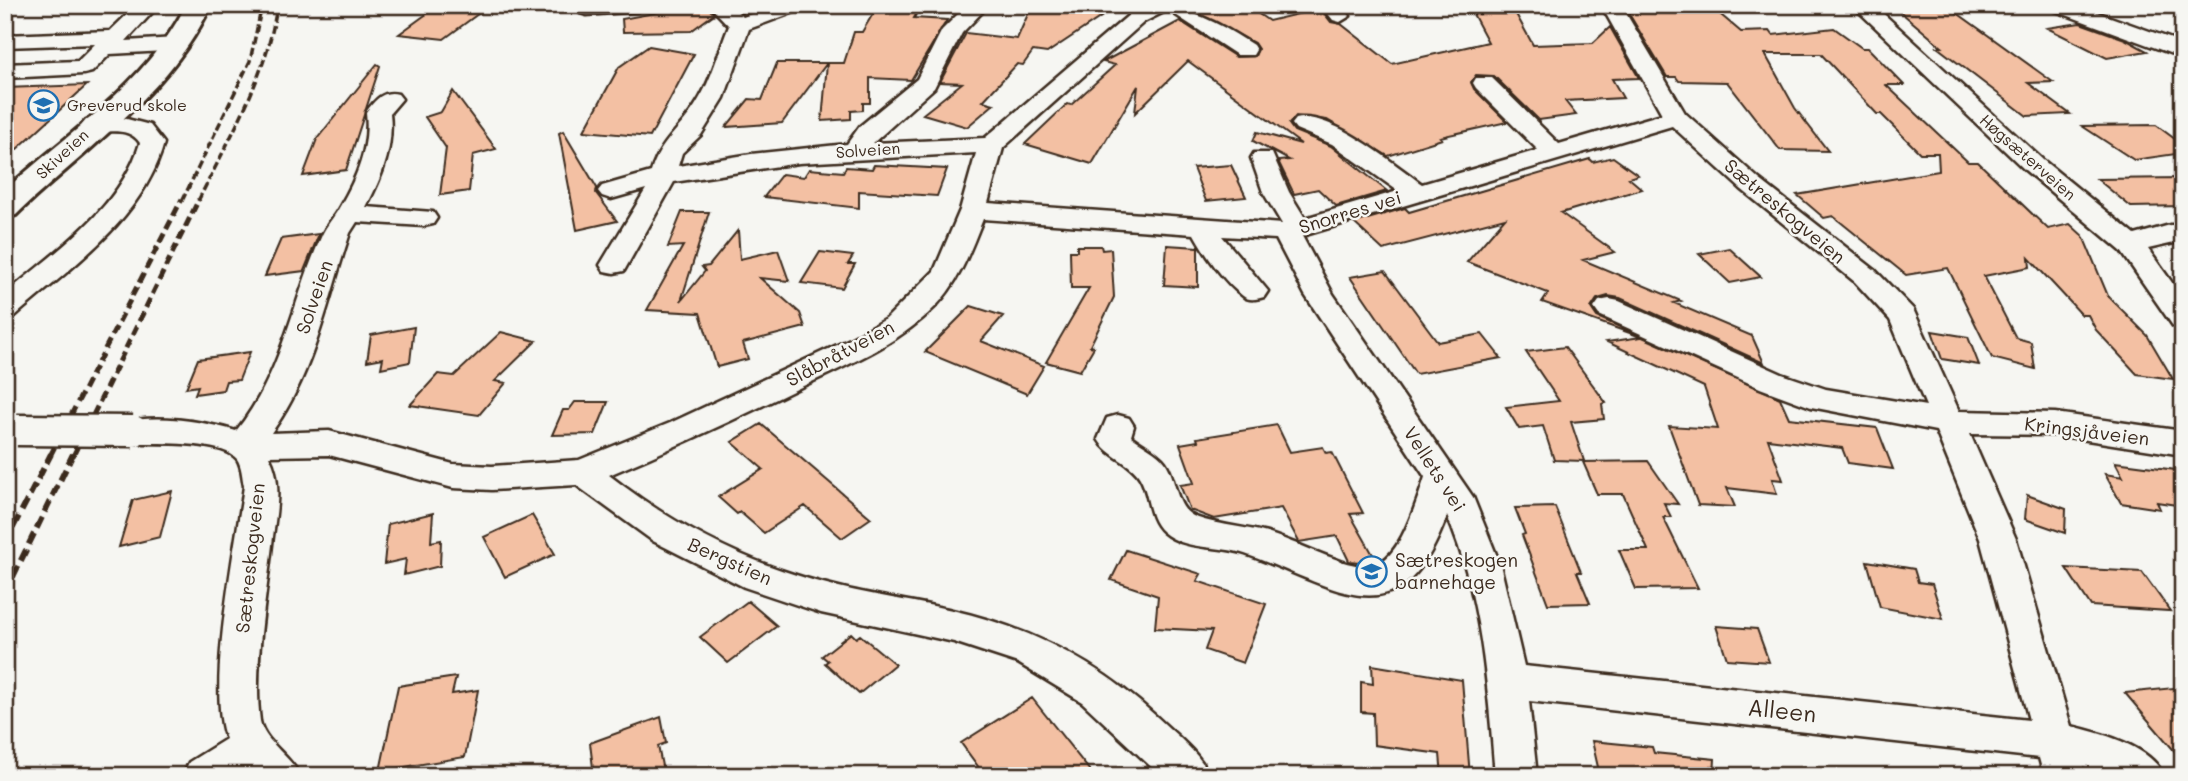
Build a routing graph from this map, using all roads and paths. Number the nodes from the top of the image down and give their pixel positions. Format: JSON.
{"nodes":[{"id":1,"x":149,"y":5,"type":"edge"},
{"id":2,"x":199,"y":5,"type":"edge"},
{"id":3,"x":638,"y":5,"type":"edge"},
{"id":4,"x":719,"y":5,"type":"edge"},
{"id":5,"x":796,"y":5,"type":"edge"},
{"id":6,"x":979,"y":5,"type":"edge"},
{"id":7,"x":1162,"y":5,"type":"edge"},
{"id":8,"x":1175,"y":5,"type":"edge"},
{"id":9,"x":1611,"y":5,"type":"edge"},
{"id":10,"x":1862,"y":5,"type":"edge"},
{"id":11,"x":2057,"y":5,"type":"edge"},
{"id":12,"x":587,"y":9,"type":"dead end"},
{"id":13,"x":740,"y":25,"type":"junction"},
{"id":14,"x":5,"y":41,"type":"edge"},
{"id":15,"x":112,"y":43,"type":"junction"},
{"id":16,"x":176,"y":45,"type":"junction"},
{"id":17,"x":1245,"y":50,"type":"dead end"},
{"id":18,"x":2183,"y":51,"type":"edge"},
{"id":19,"x":5,"y":71,"type":"edge"},
{"id":20,"x":1483,"y":83,"type":"dead end"},
{"id":21,"x":390,"y":99,"type":"dead end"},
{"id":22,"x":1676,"y":117,"type":"junction"},
{"id":23,"x":1304,"y":124,"type":"dead end"},
{"id":24,"x":87,"y":131,"type":"junction"},
{"id":25,"x":991,"y":145,"type":"junction"},
{"id":26,"x":856,"y":149,"type":"junction"},
{"id":27,"x":1554,"y":152,"type":"junction"},
{"id":28,"x":1263,"y":158,"type":"dead end"},
{"id":29,"x":662,"y":175,"type":"junction"},
{"id":30,"x":611,"y":191,"type":"dead end"},
{"id":31,"x":1415,"y":191,"type":"junction"},
{"id":32,"x":5,"y":208,"type":"edge"},
{"id":33,"x":973,"y":210,"type":"junction"},
{"id":34,"x":350,"y":214,"type":"junction"},
{"id":35,"x":425,"y":218,"type":"dead end"},
{"id":36,"x":1203,"y":226,"type":"junction"},
{"id":37,"x":1292,"y":230,"type":"junction"},
{"id":38,"x":2183,"y":233,"type":"edge"},
{"id":39,"x":2131,"y":245,"type":"junction"},
{"id":40,"x":614,"y":265,"type":"dead end"},
{"id":41,"x":1254,"y":291,"type":"dead end"},
{"id":42,"x":1609,"y":308,"type":"dead end"},
{"id":43,"x":5,"y":309,"type":"edge"},
{"id":44,"x":2183,"y":319,"type":"edge"},
{"id":45,"x":1950,"y":422,"type":"junction"},
{"id":46,"x":1118,"y":426,"type":"dead end"},
{"id":47,"x":11,"y":430,"type":"edge"},
{"id":48,"x":2183,"y":443,"type":"edge"},
{"id":49,"x":243,"y":445,"type":"junction"},
{"id":50,"x":583,"y":472,"type":"junction"},
{"id":51,"x":1443,"y":476,"type":"junction"},
{"id":52,"x":1507,"y":681,"type":"junction"},
{"id":53,"x":250,"y":746,"type":"junction"},
{"id":54,"x":2062,"y":759,"type":"edge"},
{"id":55,"x":204,"y":776,"type":"edge"},
{"id":56,"x":279,"y":776,"type":"edge"},
{"id":57,"x":1189,"y":776,"type":"edge"},
{"id":58,"x":1516,"y":776,"type":"edge"},
{"id":59,"x":2143,"y":776,"type":"edge"}],
"edges":[{"from":1,"to":15,"type":"street"},
{"from":2,"to":16,"type":"main road","name":"Skiveien"},
{"from":3,"to":12,"type":"street"},
{"from":4,"to":13,"type":"street"},
{"from":5,"to":13,"type":"street"},
{"from":6,"to":26,"type":"street"},
{"from":7,"to":25,"type":"street","name":"Slåbråtveien"},
{"from":8,"to":17,"type":"street"},
{"from":9,"to":22,"type":"street","name":"Sætreskogveien"},
{"from":10,"to":39,"type":"street","name":"Høgsæterveien"},
{"from":11,"to":18,"type":"street"},
{"from":13,"to":29,"type":"street"},
{"from":14,"to":15,"type":"street"},
{"from":15,"to":16,"type":"street"},
{"from":15,"to":19,"type":"street"},
{"from":16,"to":24,"type":"main road","name":"Skiveien"},
{"from":20,"to":27,"type":"street"},
{"from":21,"to":34,"type":"street","name":"Solveien"},
{"from":22,"to":27,"type":"street","name":"Snorres vei"},
{"from":22,"to":45,"type":"street","name":"Sætreskogveien"},
{"from":23,"to":31,"type":"street"},
{"from":24,"to":32,"type":"main road","name":"Skiveien"},
{"from":24,"to":43,"type":"street"},
{"from":25,"to":26,"type":"street","name":"Solveien"},
{"from":25,"to":33,"type":"street","name":"Slåbråtveien"},
{"from":26,"to":29,"type":"street","name":"Solveien"},
{"from":27,"to":31,"type":"street","name":"Snorres vei"},
{"from":28,"to":37,"type":"street","name":"Vellets vei"},
{"from":29,"to":30,"type":"street","name":"Solveien"},
{"from":29,"to":40,"type":"street"},
{"from":31,"to":37,"type":"street","name":"Snorres vei"},
{"from":33,"to":36,"type":"street","name":"Snorres vei"},
{"from":33,"to":50,"type":"street","name":"Slåbråtveien"},
{"from":34,"to":35,"type":"street"},
{"from":34,"to":49,"type":"street","name":"Solveien"},
{"from":36,"to":37,"type":"street","name":"Snorres vei"},
{"from":36,"to":41,"type":"street"},
{"from":37,"to":51,"type":"street","name":"Vellets vei"},
{"from":38,"to":39,"type":"street"},
{"from":39,"to":44,"type":"street","name":"Høgsæterveien"},
{"from":42,"to":45,"type":"street"},
{"from":45,"to":48,"type":"street","name":"Kringsjåveien"},
{"from":45,"to":54,"type":"street","name":"Sætreskogveien"},
{"from":46,"to":51,"type":"street"},
{"from":47,"to":49,"type":"street","bridge":true},
{"from":49,"to":50,"type":"street"},
{"from":49,"to":53,"type":"street","name":"Sætreskogveien"},
{"from":50,"to":57,"type":"street","name":"Bergstien"},
{"from":51,"to":52,"type":"street","name":"Vellets vei"},
{"from":52,"to":54,"type":"street","name":"Alleen"},
{"from":52,"to":58,"type":"street","name":"Vellets vei"},
{"from":53,"to":55,"type":"street"},
{"from":53,"to":56,"type":"street","name":"Sætreskogveien"},
{"from":54,"to":59,"type":"street"}]}
